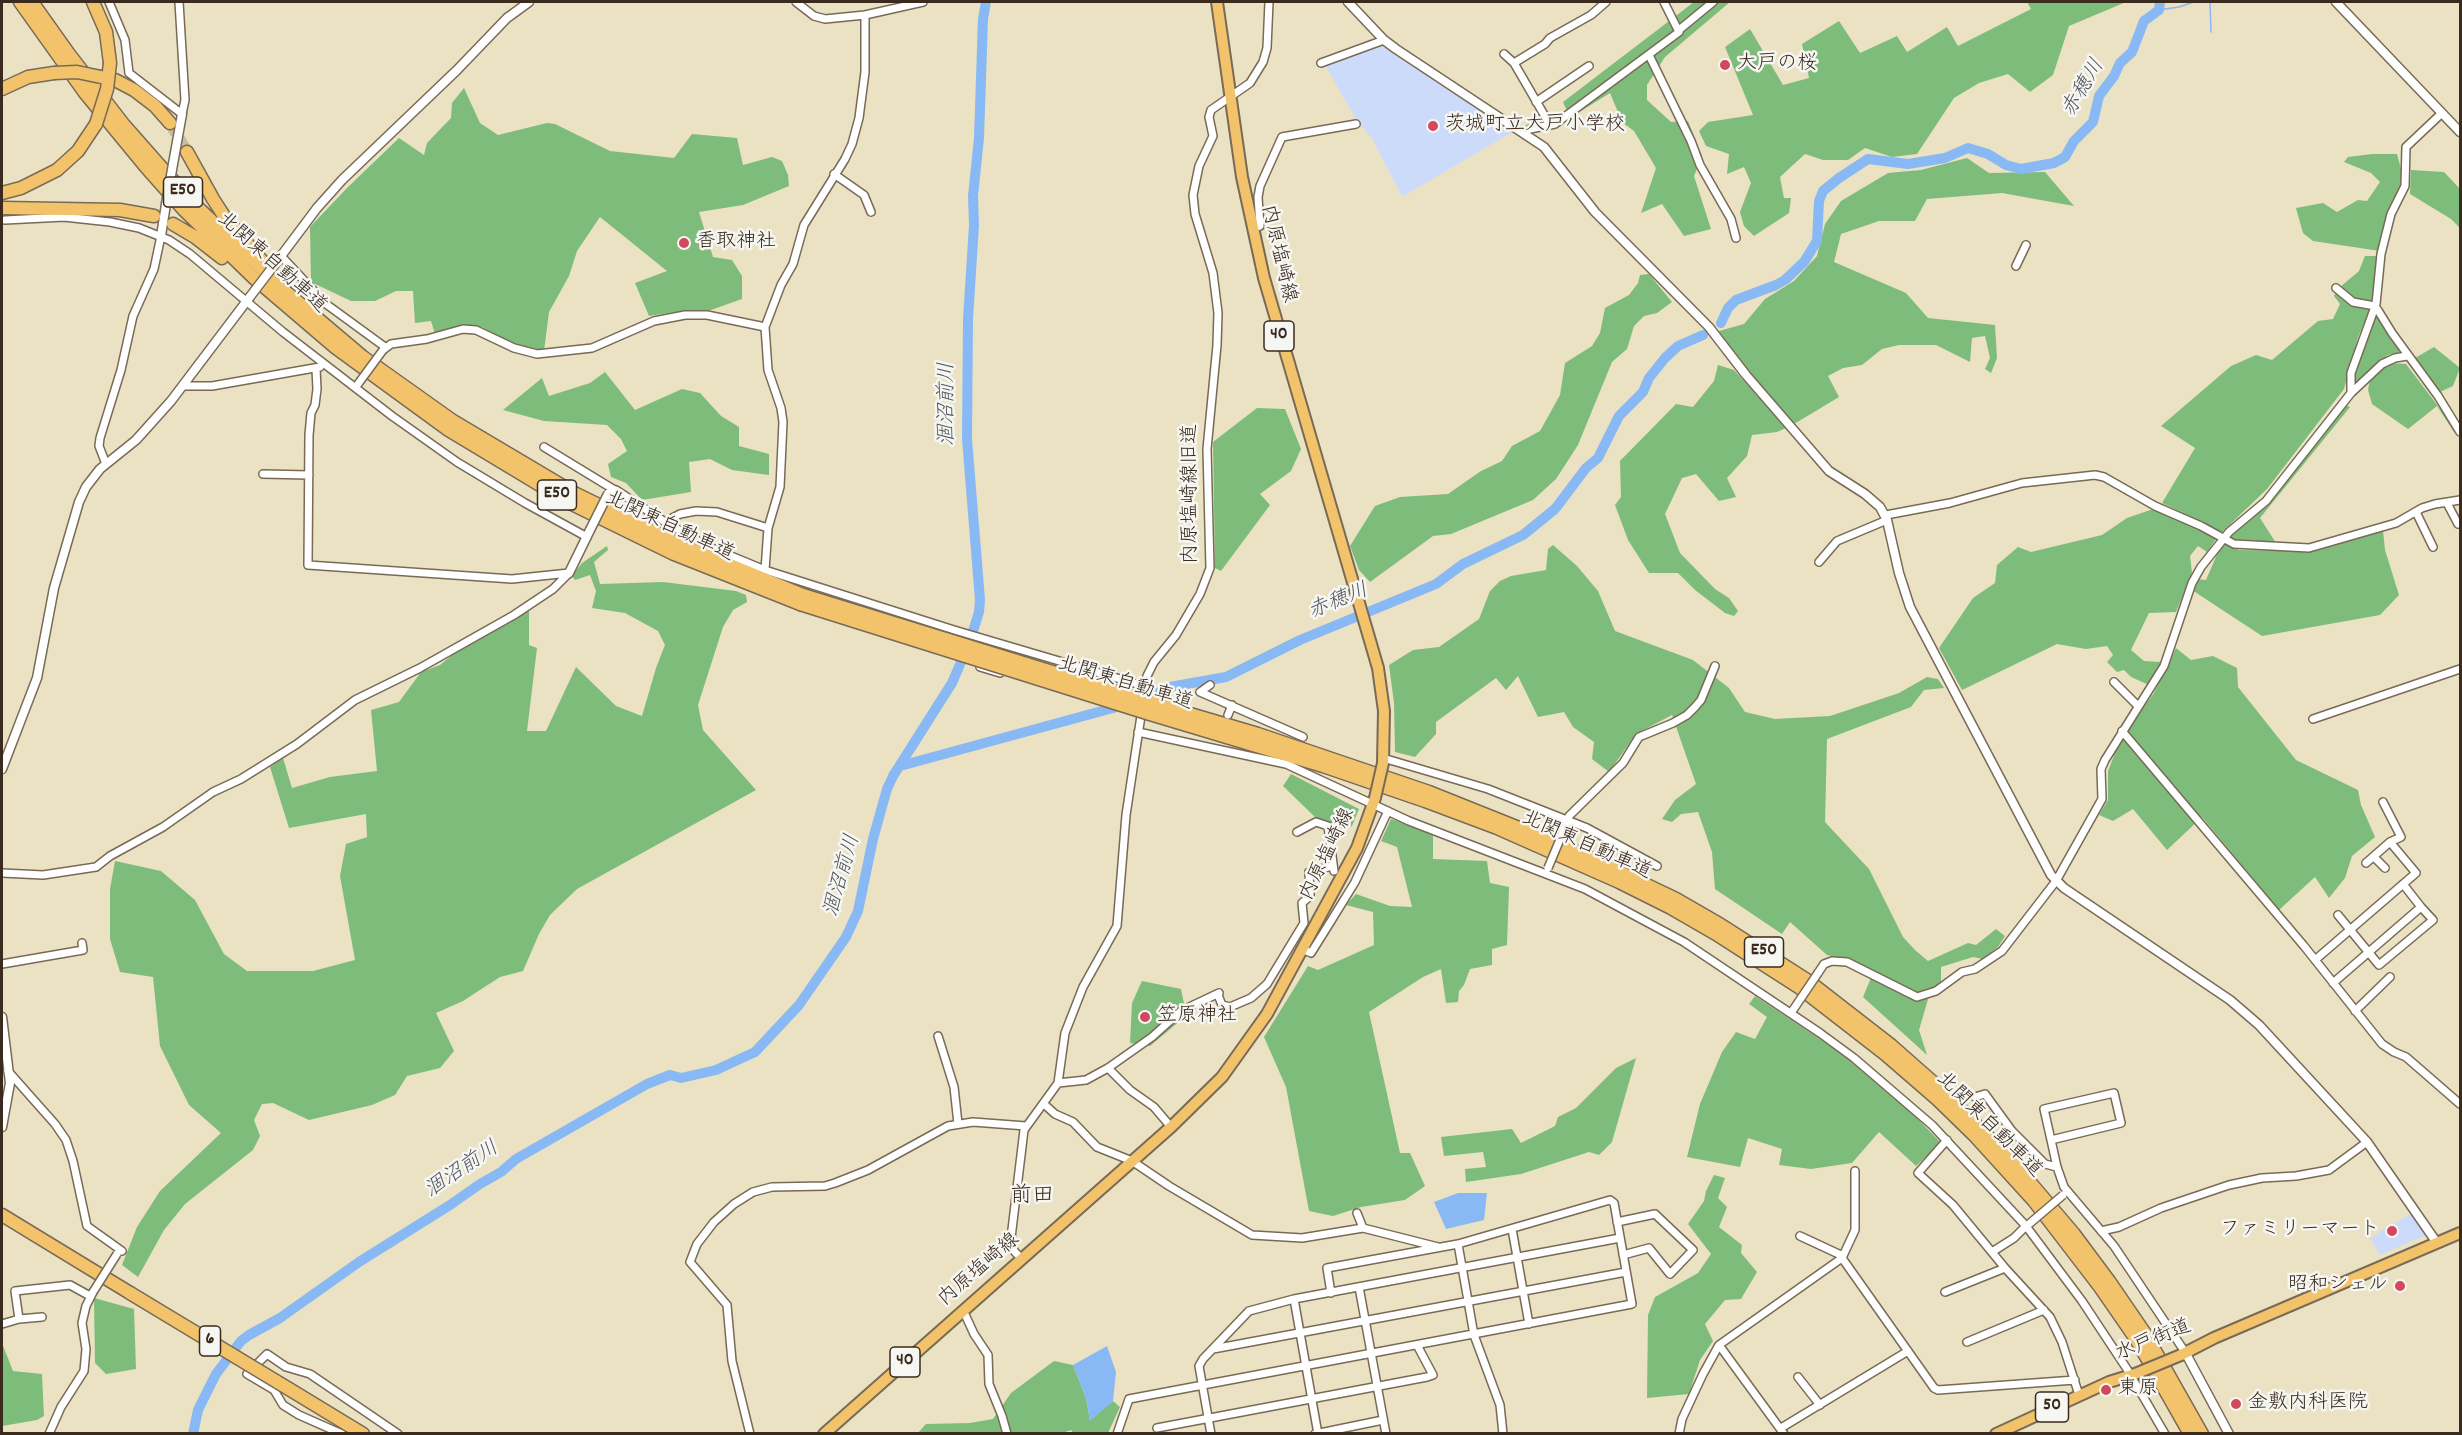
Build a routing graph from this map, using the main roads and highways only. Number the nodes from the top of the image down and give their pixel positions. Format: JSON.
{"nodes":[{"id":1,"x":20,"y":2,"type":"edge"},
{"id":2,"x":32,"y":2,"type":"edge"},
{"id":3,"x":93,"y":2,"type":"edge"},
{"id":4,"x":1217,"y":2,"type":"edge"},
{"id":5,"x":2,"y":89,"type":"edge"},
{"id":6,"x":170,"y":123,"type":"tunnel mouth"},
{"id":7,"x":187,"y":152,"type":"tunnel mouth"},
{"id":8,"x":2,"y":193,"type":"edge"},
{"id":9,"x":3,"y":214,"type":"edge"},
{"id":10,"x":154,"y":216,"type":"dead end"},
{"id":11,"x":173,"y":224,"type":"dead end"},
{"id":12,"x":336,"y":348,"type":"junction"},
{"id":13,"x":363,"y":357,"type":"junction"},
{"id":14,"x":801,"y":599,"type":"junction"},
{"id":15,"x":1153,"y":709,"type":"junction"},
{"id":16,"x":2,"y":1207,"type":"edge"},
{"id":17,"x":2,"y":1215,"type":"edge"},
{"id":18,"x":2460,"y":1233,"type":"edge"},
{"id":19,"x":98,"y":1274,"type":"junction"},
{"id":20,"x":363,"y":1434,"type":"edge"},
{"id":21,"x":824,"y":1434,"type":"edge"},
{"id":22,"x":1996,"y":1434,"type":"edge"},
{"id":23,"x":2190,"y":1434,"type":"edge"},
{"id":24,"x":2202,"y":1434,"type":"edge"}],
"edges":[{"from":1,"to":12,"type":"highway","name":"北関東自動車道","number":"E50"},
{"from":2,"to":13,"type":"highway","name":"北関東自動車道","number":"E50"},
{"from":3,"to":8,"type":"highway","bridge":true},
{"from":4,"to":21,"type":"main road","name":"内原塩崎線","number":"40","bridge":true},
{"from":5,"to":6,"type":"highway","bridge":true},
{"from":7,"to":13,"type":"highway"},
{"from":9,"to":10,"type":"highway"},
{"from":11,"to":12,"type":"highway"},
{"from":12,"to":14,"type":"highway","name":"北関東自動車道","number":"E50"},
{"from":13,"to":14,"type":"highway","name":"北関東自動車道","number":"E50"},
{"from":14,"to":15,"type":"highway","name":"北関東自動車道","number":"E50","bridge":true},
{"from":15,"to":23,"type":"highway","name":"北関東自動車道","number":"E50"},
{"from":15,"to":24,"type":"highway","name":"北関東自動車道","number":"E50"},
{"from":16,"to":19,"type":"highway","number":"6"},
{"from":17,"to":19,"type":"highway"},
{"from":18,"to":22,"type":"main road","name":"水戸街道","number":"50"},
{"from":19,"to":20,"type":"highway","number":"6","bridge":true}]}
